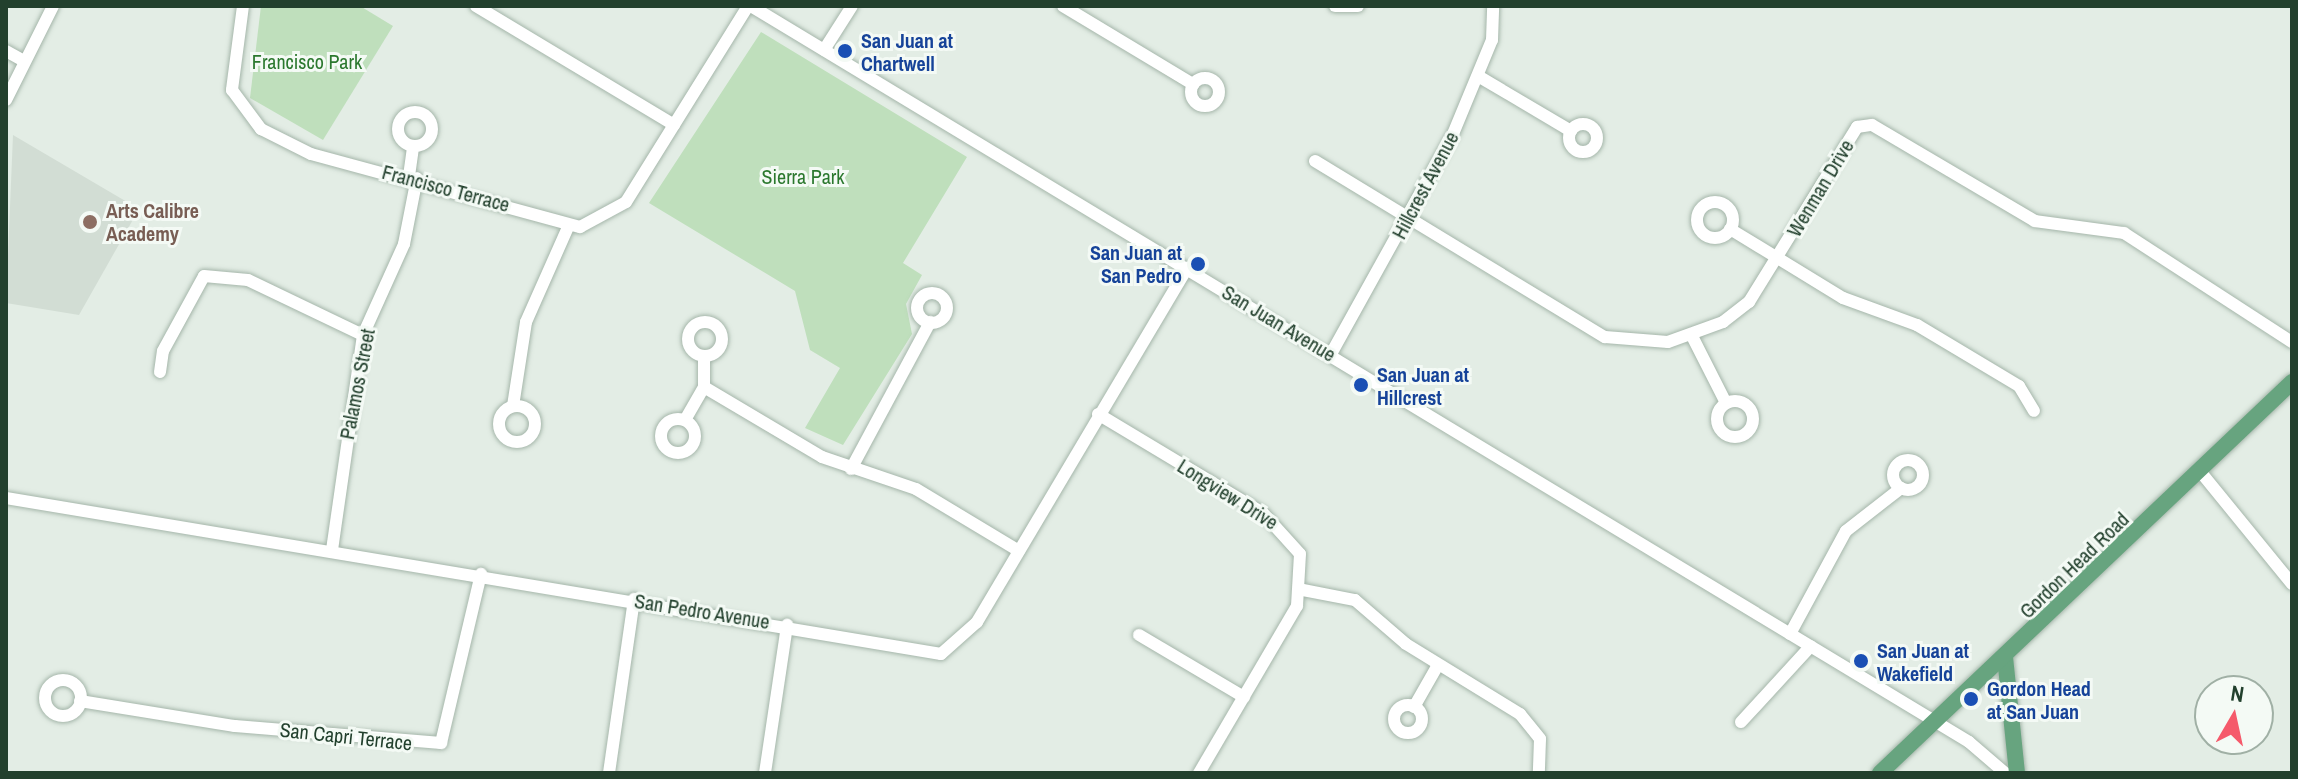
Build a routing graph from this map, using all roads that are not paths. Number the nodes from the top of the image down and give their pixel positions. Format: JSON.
{"nodes":[{"id":1,"x":53,"y":6,"type":"edge"},
{"id":2,"x":243,"y":6,"type":"edge"},
{"id":3,"x":476,"y":6,"type":"edge"},
{"id":4,"x":750,"y":6,"type":"edge"},
{"id":5,"x":852,"y":6,"type":"edge"},
{"id":6,"x":1063,"y":6,"type":"edge"},
{"id":7,"x":1335,"y":6,"type":"edge"},
{"id":8,"x":1358,"y":6,"type":"edge"},
{"id":9,"x":1493,"y":6,"type":"edge"},
{"id":10,"x":824,"y":50,"type":"junction"},
{"id":11,"x":6,"y":51,"type":"edge"},
{"id":12,"x":22,"y":60,"type":"junction"},
{"id":13,"x":1478,"y":76,"type":"junction"},
{"id":14,"x":1193,"y":84,"type":"dead end"},
{"id":15,"x":6,"y":100,"type":"edge"},
{"id":16,"x":674,"y":125,"type":"junction"},
{"id":17,"x":1571,"y":131,"type":"dead end"},
{"id":18,"x":413,"y":146,"type":"dead end"},
{"id":19,"x":1315,"y":161,"type":"dead end"},
{"id":20,"x":413,"y":177,"type":"junction"},
{"id":21,"x":1408,"y":219,"type":"junction"},
{"id":22,"x":568,"y":227,"type":"junction"},
{"id":23,"x":1730,"y":229,"type":"dead end"},
{"id":24,"x":1777,"y":258,"type":"junction"},
{"id":25,"x":1187,"y":268,"type":"junction"},
{"id":26,"x":930,"y":322,"type":"dead end"},
{"id":27,"x":363,"y":335,"type":"junction"},
{"id":28,"x":1692,"y":336,"type":"junction"},
{"id":29,"x":2292,"y":342,"type":"edge"},
{"id":30,"x":1331,"y":354,"type":"junction"},
{"id":31,"x":704,"y":356,"type":"dead end"},
{"id":32,"x":160,"y":372,"type":"dead end"},
{"id":33,"x":2292,"y":382,"type":"edge"},
{"id":34,"x":704,"y":387,"type":"junction"},
{"id":35,"x":1726,"y":403,"type":"dead end"},
{"id":36,"x":513,"y":406,"type":"dead end"},
{"id":37,"x":2034,"y":411,"type":"dead end"},
{"id":38,"x":1098,"y":414,"type":"junction"},
{"id":39,"x":685,"y":420,"type":"dead end"},
{"id":40,"x":851,"y":469,"type":"junction"},
{"id":41,"x":2199,"y":470,"type":"junction"},
{"id":42,"x":1901,"y":488,"type":"dead end"},
{"id":43,"x":6,"y":498,"type":"edge"},
{"id":44,"x":332,"y":550,"type":"junction"},
{"id":45,"x":1019,"y":551,"type":"junction"},
{"id":46,"x":481,"y":574,"type":"junction"},
{"id":47,"x":2292,"y":584,"type":"edge"},
{"id":48,"x":1303,"y":590,"type":"junction"},
{"id":49,"x":634,"y":599,"type":"junction"},
{"id":50,"x":787,"y":625,"type":"junction"},
{"id":51,"x":1790,"y":634,"type":"junction"},
{"id":52,"x":1139,"y":635,"type":"dead end"},
{"id":53,"x":1811,"y":646,"type":"junction"},
{"id":54,"x":2005,"y":657,"type":"junction"},
{"id":55,"x":1438,"y":665,"type":"junction"},
{"id":56,"x":1244,"y":697,"type":"junction"},
{"id":57,"x":80,"y":701,"type":"dead end"},
{"id":58,"x":1414,"y":707,"type":"dead end"},
{"id":59,"x":1741,"y":722,"type":"dead end"},
{"id":60,"x":1935,"y":723,"type":"junction"},
{"id":61,"x":609,"y":773,"type":"edge"},
{"id":62,"x":765,"y":773,"type":"edge"},
{"id":63,"x":1199,"y":773,"type":"edge"},
{"id":64,"x":1539,"y":773,"type":"edge"},
{"id":65,"x":1880,"y":773,"type":"edge"},
{"id":66,"x":2005,"y":773,"type":"edge"},
{"id":67,"x":2017,"y":773,"type":"edge"}],
"edges":[{"from":1,"to":12,"type":"street"},
{"from":2,"to":20,"type":"street","name":"Francisco Terrace"},
{"from":3,"to":16,"type":"street"},
{"from":4,"to":10,"type":"street","name":"San Juan Avenue"},
{"from":4,"to":16,"type":"street"},
{"from":5,"to":10,"type":"street"},
{"from":6,"to":14,"type":"street"},
{"from":7,"to":8,"type":"street"},
{"from":9,"to":13,"type":"street","name":"Hillcrest Avenue"},
{"from":10,"to":25,"type":"street","name":"San Juan Avenue"},
{"from":11,"to":12,"type":"street"},
{"from":12,"to":15,"type":"street"},
{"from":13,"to":17,"type":"street"},
{"from":13,"to":21,"type":"street","name":"Hillcrest Avenue"},
{"from":16,"to":22,"type":"street"},
{"from":18,"to":20,"type":"street","name":"Palamos Street"},
{"from":19,"to":21,"type":"street","name":"Wenman Drive"},
{"from":20,"to":22,"type":"street","name":"Francisco Terrace"},
{"from":20,"to":27,"type":"street","name":"Palamos Street"},
{"from":21,"to":28,"type":"street","name":"Wenman Drive"},
{"from":21,"to":30,"type":"street","name":"Hillcrest Avenue"},
{"from":22,"to":36,"type":"street"},
{"from":23,"to":24,"type":"street"},
{"from":24,"to":28,"type":"street","name":"Wenman Drive"},
{"from":24,"to":29,"type":"street","name":"Wenman Drive"},
{"from":24,"to":37,"type":"street"},
{"from":25,"to":30,"type":"street","name":"San Juan Avenue"},
{"from":25,"to":38,"type":"street","name":"San Pedro Avenue"},
{"from":26,"to":40,"type":"street"},
{"from":27,"to":32,"type":"street"},
{"from":27,"to":44,"type":"street","name":"Palamos Street"},
{"from":28,"to":35,"type":"street"},
{"from":30,"to":51,"type":"street","name":"San Juan Avenue"},
{"from":31,"to":34,"type":"street"},
{"from":33,"to":41,"type":"main road","name":"Gordon Head Road"},
{"from":34,"to":39,"type":"street"},
{"from":34,"to":40,"type":"street"},
{"from":38,"to":45,"type":"street","name":"San Pedro Avenue"},
{"from":38,"to":48,"type":"street","name":"Longview Drive"},
{"from":40,"to":45,"type":"street"},
{"from":41,"to":47,"type":"street"},
{"from":41,"to":54,"type":"main road","name":"Gordon Head Road"},
{"from":42,"to":51,"type":"street"},
{"from":43,"to":44,"type":"street","name":"San Pedro Avenue"},
{"from":44,"to":46,"type":"street","name":"San Pedro Avenue"},
{"from":45,"to":50,"type":"street","name":"San Pedro Avenue"},
{"from":46,"to":49,"type":"street","name":"San Pedro Avenue"},
{"from":46,"to":57,"type":"street","name":"San Capri Terrace"},
{"from":48,"to":55,"type":"street"},
{"from":48,"to":56,"type":"street"},
{"from":49,"to":50,"type":"street","name":"San Pedro Avenue"},
{"from":49,"to":61,"type":"street"},
{"from":50,"to":62,"type":"street"},
{"from":51,"to":53,"type":"street","name":"San Juan Avenue"},
{"from":52,"to":56,"type":"street"},
{"from":53,"to":59,"type":"street"},
{"from":53,"to":60,"type":"street","name":"San Juan Avenue"},
{"from":54,"to":60,"type":"main road","name":"Gordon Head Road"},
{"from":54,"to":67,"type":"main road"},
{"from":55,"to":58,"type":"street"},
{"from":55,"to":64,"type":"street"},
{"from":56,"to":63,"type":"street"},
{"from":60,"to":65,"type":"main road","name":"Gordon Head Road"},
{"from":60,"to":66,"type":"street","name":"San Juan Avenue"}]}
